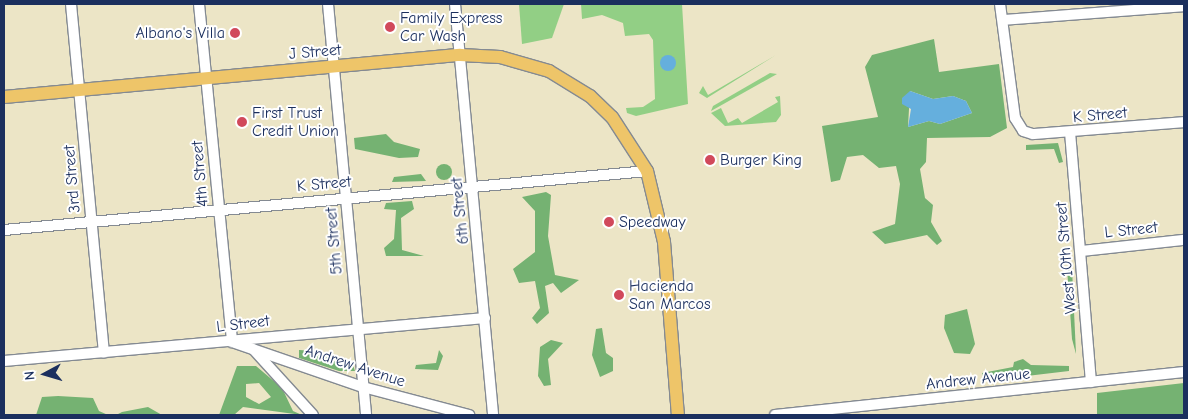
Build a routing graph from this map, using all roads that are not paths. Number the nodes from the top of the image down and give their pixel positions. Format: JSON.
{"nodes":[{"id":1,"x":71,"y":4,"type":"edge"},
{"id":2,"x":199,"y":4,"type":"edge"},
{"id":3,"x":328,"y":4,"type":"edge"},
{"id":4,"x":456,"y":4,"type":"edge"},
{"id":5,"x":1000,"y":4,"type":"edge"},
{"id":6,"x":1184,"y":6,"type":"edge"},
{"id":7,"x":1003,"y":20,"type":"junction"},
{"id":8,"x":460,"y":55,"type":"junction"},
{"id":9,"x":333,"y":66,"type":"junction"},
{"id":10,"x":206,"y":78,"type":"junction"},
{"id":11,"x":79,"y":90,"type":"junction"},
{"id":12,"x":4,"y":97,"type":"edge"},
{"id":13,"x":1184,"y":122,"type":"edge"},
{"id":14,"x":1070,"y":132,"type":"junction"},
{"id":15,"x":647,"y":171,"type":"junction"},
{"id":16,"x":472,"y":187,"type":"junction"},
{"id":17,"x":346,"y":197,"type":"junction"},
{"id":18,"x":218,"y":210,"type":"junction"},
{"id":19,"x":91,"y":222,"type":"junction"},
{"id":20,"x":4,"y":230,"type":"edge"},
{"id":21,"x":1184,"y":240,"type":"edge"},
{"id":22,"x":1082,"y":251,"type":"junction"},
{"id":23,"x":485,"y":318,"type":"junction"},
{"id":24,"x":357,"y":329,"type":"junction"},
{"id":25,"x":232,"y":342,"type":"junction"},
{"id":26,"x":252,"y":348,"type":"junction"},
{"id":27,"x":104,"y":352,"type":"junction"},
{"id":28,"x":4,"y":361,"type":"edge"},
{"id":29,"x":1184,"y":372,"type":"edge"},
{"id":30,"x":1091,"y":382,"type":"junction"},
{"id":31,"x":363,"y":387,"type":"junction"},
{"id":32,"x":313,"y":415,"type":"edge"},
{"id":33,"x":366,"y":415,"type":"edge"},
{"id":34,"x":469,"y":415,"type":"edge"},
{"id":35,"x":493,"y":415,"type":"edge"},
{"id":36,"x":678,"y":415,"type":"edge"},
{"id":37,"x":775,"y":415,"type":"edge"}],
"edges":[{"from":1,"to":11,"type":"street","name":"3rd Street"},
{"from":2,"to":10,"type":"street","name":"4th Street"},
{"from":3,"to":9,"type":"street","name":"5th Street"},
{"from":4,"to":8,"type":"street","name":"6th Street"},
{"from":5,"to":7,"type":"street"},
{"from":6,"to":7,"type":"street"},
{"from":7,"to":14,"type":"street","name":"K Street"},
{"from":8,"to":9,"type":"main road","name":"J Street"},
{"from":8,"to":15,"type":"main road","name":"J Street"},
{"from":8,"to":16,"type":"street","name":"6th Street"},
{"from":9,"to":10,"type":"main road","name":"J Street"},
{"from":9,"to":17,"type":"street","name":"5th Street"},
{"from":10,"to":11,"type":"main road","name":"J Street"},
{"from":10,"to":18,"type":"street","name":"4th Street"},
{"from":11,"to":12,"type":"main road","name":"J Street"},
{"from":11,"to":19,"type":"street","name":"3rd Street"},
{"from":13,"to":14,"type":"street","name":"K Street"},
{"from":14,"to":22,"type":"street","name":"West 10th Street"},
{"from":15,"to":16,"type":"street","name":"K Street"},
{"from":15,"to":36,"type":"main road","name":"J Street"},
{"from":16,"to":17,"type":"street","name":"K Street"},
{"from":16,"to":23,"type":"street","name":"6th Street"},
{"from":17,"to":18,"type":"street","name":"K Street"},
{"from":17,"to":24,"type":"street","name":"5th Street"},
{"from":18,"to":19,"type":"street","name":"K Street"},
{"from":18,"to":25,"type":"street","name":"4th Street"},
{"from":19,"to":20,"type":"street","name":"K Street"},
{"from":19,"to":27,"type":"street","name":"3rd Street"},
{"from":21,"to":22,"type":"street","name":"L Street"},
{"from":22,"to":30,"type":"street","name":"West 10th Street"},
{"from":23,"to":24,"type":"street","name":"L Street"},
{"from":23,"to":35,"type":"street","name":"6th Street"},
{"from":24,"to":25,"type":"street","name":"L Street"},
{"from":24,"to":31,"type":"street","name":"5th Street"},
{"from":25,"to":26,"type":"street","name":"Andrew Avenue"},
{"from":25,"to":27,"type":"street","name":"L Street"},
{"from":26,"to":31,"type":"street","name":"Andrew Avenue"},
{"from":26,"to":32,"type":"street"},
{"from":27,"to":28,"type":"street","name":"L Street"},
{"from":29,"to":30,"type":"street","name":"Andrew Avenue"},
{"from":30,"to":37,"type":"street","name":"Andrew Avenue"},
{"from":31,"to":33,"type":"street","name":"5th Street"},
{"from":31,"to":34,"type":"street","name":"Andrew Avenue"}]}
